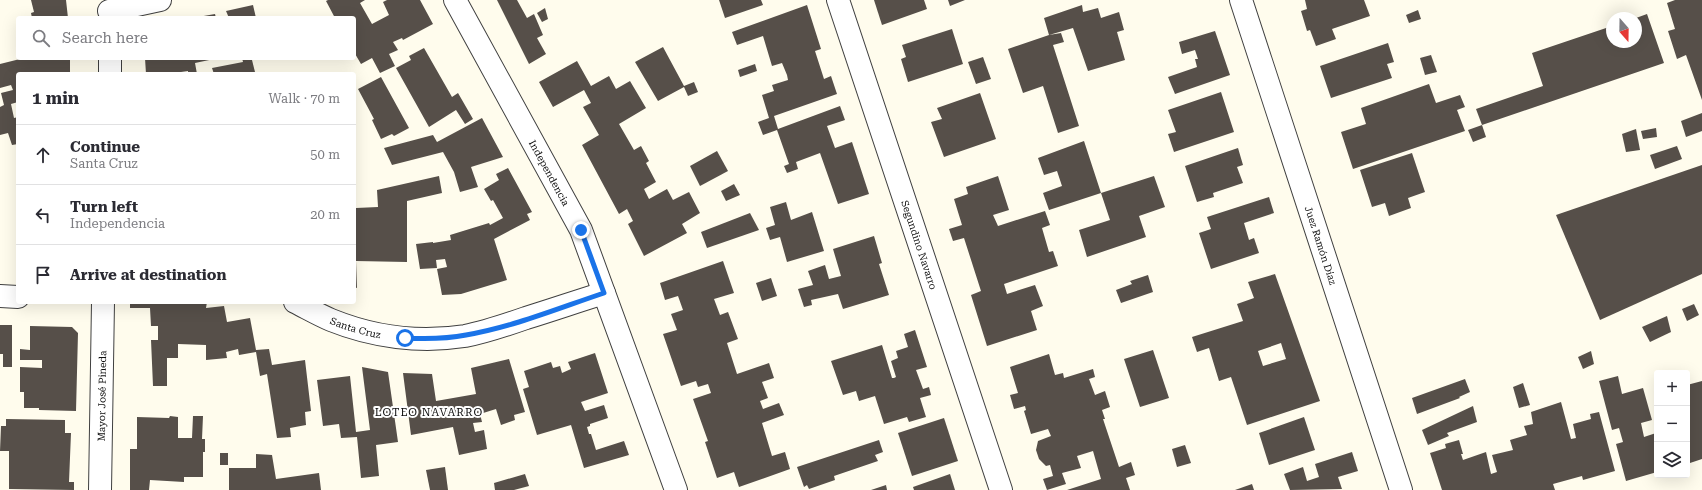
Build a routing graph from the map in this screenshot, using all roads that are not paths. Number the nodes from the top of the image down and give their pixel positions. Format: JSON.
{"nodes":[{"id":1,"x":160,"y":0,"type":"edge"},
{"id":2,"x":454,"y":0,"type":"edge"},
{"id":3,"x":838,"y":0,"type":"edge"},
{"id":4,"x":1241,"y":0,"type":"edge"},
{"id":5,"x":109,"y":10,"type":"edge"},
{"id":6,"x":110,"y":60,"type":"edge"},
{"id":7,"x":110,"y":72,"type":"edge"},
{"id":8,"x":604,"y":293,"type":"junction"},
{"id":9,"x":0,"y":296,"type":"edge"},
{"id":10,"x":16,"y":297,"type":"edge"},
{"id":11,"x":103,"y":304,"type":"edge"},
{"id":12,"x":300,"y":304,"type":"edge"},
{"id":13,"x":100,"y":490,"type":"edge"},
{"id":14,"x":676,"y":490,"type":"edge"},
{"id":15,"x":1001,"y":490,"type":"edge"},
{"id":16,"x":1401,"y":490,"type":"edge"}],
"edges":[{"from":1,"to":5,"type":"street"},
{"from":2,"to":8,"type":"street","name":"Independencia"},
{"from":3,"to":15,"type":"street","name":"Segundino Navarro"},
{"from":4,"to":16,"type":"street","name":"Juez Ramón Díaz"},
{"from":6,"to":7,"type":"street"},
{"from":8,"to":12,"type":"street","name":"Santa Cruz"},
{"from":8,"to":14,"type":"street","name":"Independencia"},
{"from":9,"to":10,"type":"street"},
{"from":11,"to":13,"type":"street","name":"Mayor José Pineda"}]}
